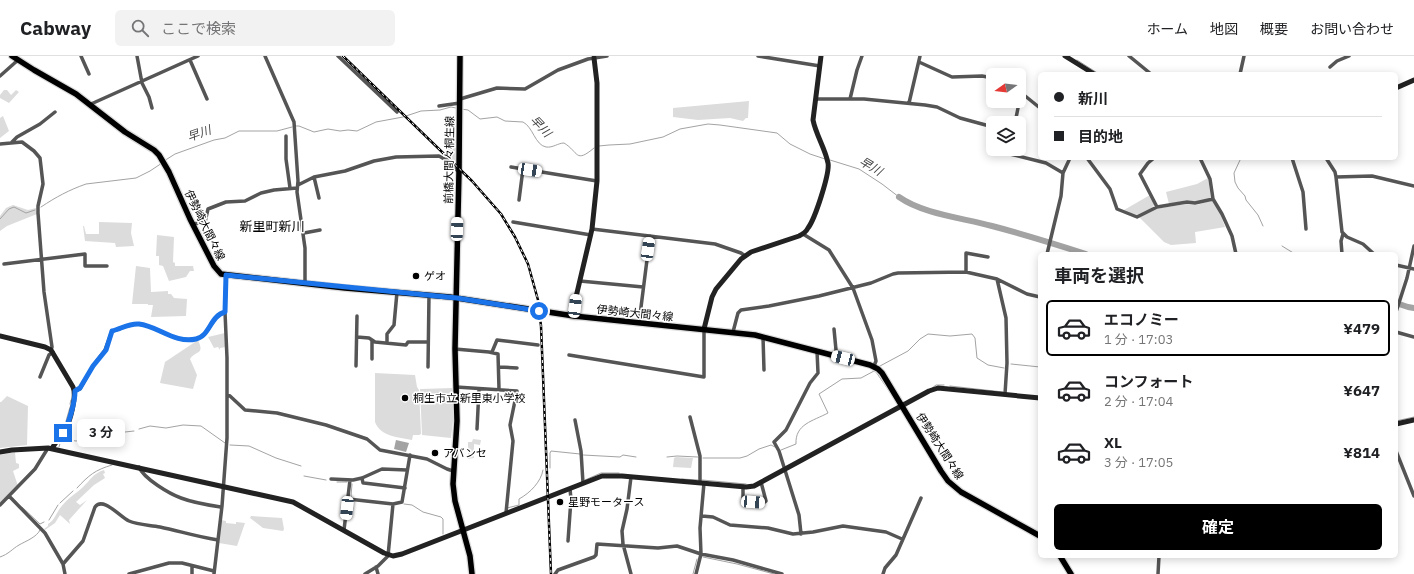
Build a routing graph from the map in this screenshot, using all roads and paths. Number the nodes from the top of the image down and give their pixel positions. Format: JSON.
{"nodes":[{"id":1,"x":12,"y":56,"type":"edge"},
{"id":2,"x":81,"y":56,"type":"edge"},
{"id":3,"x":137,"y":56,"type":"edge"},
{"id":4,"x":198,"y":56,"type":"edge"},
{"id":5,"x":265,"y":56,"type":"edge"},
{"id":6,"x":338,"y":56,"type":"edge"},
{"id":7,"x":460,"y":56,"type":"edge"},
{"id":8,"x":607,"y":56,"type":"edge"},
{"id":9,"x":758,"y":56,"type":"edge"},
{"id":10,"x":821,"y":56,"type":"edge"},
{"id":11,"x":862,"y":56,"type":"edge"},
{"id":12,"x":920,"y":56,"type":"edge"},
{"id":13,"x":1064,"y":56,"type":"edge"},
{"id":14,"x":1129,"y":56,"type":"edge"},
{"id":15,"x":1244,"y":56,"type":"edge"},
{"id":16,"x":1349,"y":56,"type":"edge"},
{"id":17,"x":594,"y":57,"type":"edge"},
{"id":18,"x":18,"y":60,"type":"junction"},
{"id":19,"x":190,"y":60,"type":"junction"},
{"id":20,"x":919,"y":62,"type":"junction"},
{"id":21,"x":820,"y":66,"type":"junction"},
{"id":22,"x":1330,"y":67,"type":"dead end"},
{"id":23,"x":1091,"y":72,"type":"edge"},
{"id":24,"x":1148,"y":72,"type":"edge"},
{"id":25,"x":1240,"y":72,"type":"edge"},
{"id":26,"x":89,"y":74,"type":"dead end"},
{"id":27,"x":0,"y":76,"type":"edge"},
{"id":28,"x":986,"y":77,"type":"edge"},
{"id":29,"x":1414,"y":80,"type":"edge"},
{"id":30,"x":142,"y":81,"type":"junction"},
{"id":31,"x":1398,"y":87,"type":"edge"},
{"id":32,"x":1026,"y":97,"type":"edge"},
{"id":33,"x":207,"y":99,"type":"dead end"},
{"id":34,"x":816,"y":99,"type":"junction"},
{"id":35,"x":850,"y":99,"type":"junction"},
{"id":36,"x":909,"y":103,"type":"junction"},
{"id":37,"x":91,"y":104,"type":"junction"},
{"id":38,"x":460,"y":104,"type":"junction"},
{"id":39,"x":439,"y":106,"type":"dead end"},
{"id":40,"x":1038,"y":106,"type":"edge"},
{"id":41,"x":152,"y":108,"type":"dead end"},
{"id":42,"x":55,"y":112,"type":"dead end"},
{"id":43,"x":397,"y":112,"type":"dead end"},
{"id":44,"x":986,"y":125,"type":"edge"},
{"id":45,"x":286,"y":136,"type":"dead end"},
{"id":46,"x":12,"y":142,"type":"junction"},
{"id":47,"x":0,"y":144,"type":"edge"},
{"id":48,"x":1017,"y":156,"type":"edge"},
{"id":49,"x":1069,"y":160,"type":"edge"},
{"id":50,"x":1088,"y":160,"type":"edge"},
{"id":51,"x":1152,"y":160,"type":"edge"},
{"id":52,"x":1201,"y":160,"type":"edge"},
{"id":53,"x":1293,"y":160,"type":"edge"},
{"id":54,"x":1327,"y":160,"type":"edge"},
{"id":55,"x":511,"y":167,"type":"dead end"},
{"id":56,"x":523,"y":169,"type":"junction"},
{"id":57,"x":459,"y":172,"type":"junction"},
{"id":58,"x":1063,"y":173,"type":"junction"},
{"id":59,"x":314,"y":177,"type":"junction"},
{"id":60,"x":1336,"y":177,"type":"junction"},
{"id":61,"x":597,"y":181,"type":"junction"},
{"id":62,"x":1414,"y":186,"type":"edge"},
{"id":63,"x":298,"y":187,"type":"junction"},
{"id":64,"x":290,"y":188,"type":"junction"},
{"id":65,"x":318,"y":198,"type":"dead end"},
{"id":66,"x":1213,"y":199,"type":"junction"},
{"id":67,"x":519,"y":200,"type":"dead end"},
{"id":68,"x":1157,"y":207,"type":"junction"},
{"id":69,"x":513,"y":222,"type":"dead end"},
{"id":70,"x":193,"y":224,"type":"junction"},
{"id":71,"x":592,"y":229,"type":"junction"},
{"id":72,"x":1306,"y":229,"type":"dead end"},
{"id":73,"x":320,"y":230,"type":"dead end"},
{"id":74,"x":304,"y":233,"type":"junction"},
{"id":75,"x":803,"y":234,"type":"junction"},
{"id":76,"x":1343,"y":234,"type":"junction"},
{"id":77,"x":591,"y":235,"type":"junction"},
{"id":78,"x":650,"y":236,"type":"junction"},
{"id":79,"x":1414,"y":246,"type":"edge"},
{"id":80,"x":1047,"y":252,"type":"edge"},
{"id":81,"x":1236,"y":252,"type":"edge"},
{"id":82,"x":1342,"y":252,"type":"edge"},
{"id":83,"x":1372,"y":252,"type":"edge"},
{"id":84,"x":745,"y":256,"type":"junction"},
{"id":85,"x":988,"y":256,"type":"dead end"},
{"id":86,"x":42,"y":259,"type":"junction"},
{"id":87,"x":4,"y":264,"type":"dead end"},
{"id":88,"x":107,"y":266,"type":"dead end"},
{"id":89,"x":1398,"y":266,"type":"edge"},
{"id":90,"x":1409,"y":269,"type":"junction"},
{"id":91,"x":1414,"y":269,"type":"edge"},
{"id":92,"x":966,"y":272,"type":"junction"},
{"id":93,"x":226,"y":275,"type":"junction"},
{"id":94,"x":997,"y":279,"type":"junction"},
{"id":95,"x":580,"y":280,"type":"junction"},
{"id":96,"x":305,"y":283,"type":"junction"},
{"id":97,"x":643,"y":287,"type":"junction"},
{"id":98,"x":853,"y":288,"type":"junction"},
{"id":99,"x":397,"y":292,"type":"junction"},
{"id":100,"x":429,"y":295,"type":"junction"},
{"id":101,"x":1038,"y":297,"type":"edge"},
{"id":102,"x":457,"y":298,"type":"junction"},
{"id":103,"x":1398,"y":306,"type":"edge"},
{"id":104,"x":225,"y":312,"type":"junction"},
{"id":105,"x":357,"y":316,"type":"dead end"},
{"id":106,"x":574,"y":316,"type":"junction"},
{"id":107,"x":639,"y":323,"type":"junction"},
{"id":108,"x":704,"y":329,"type":"junction"},
{"id":109,"x":834,"y":329,"type":"dead end"},
{"id":110,"x":733,"y":332,"type":"junction"},
{"id":111,"x":1398,"y":333,"type":"edge"},
{"id":112,"x":0,"y":336,"type":"edge"},
{"id":113,"x":357,"y":337,"type":"junction"},
{"id":114,"x":763,"y":337,"type":"junction"},
{"id":115,"x":1414,"y":338,"type":"edge"},
{"id":116,"x":372,"y":340,"type":"junction"},
{"id":117,"x":387,"y":342,"type":"junction"},
{"id":118,"x":428,"y":342,"type":"junction"},
{"id":119,"x":538,"y":345,"type":"dead end"},
{"id":120,"x":455,"y":349,"type":"junction"},
{"id":121,"x":52,"y":351,"type":"junction"},
{"id":122,"x":817,"y":351,"type":"junction"},
{"id":123,"x":492,"y":352,"type":"junction"},
{"id":124,"x":569,"y":355,"type":"dead end"},
{"id":125,"x":835,"y":356,"type":"junction"},
{"id":126,"x":372,"y":360,"type":"dead end"},
{"id":127,"x":356,"y":366,"type":"dead end"},
{"id":128,"x":874,"y":366,"type":"junction"},
{"id":129,"x":428,"y":367,"type":"dead end"},
{"id":130,"x":499,"y":367,"type":"junction"},
{"id":131,"x":517,"y":368,"type":"dead end"},
{"id":132,"x":764,"y":370,"type":"dead end"},
{"id":133,"x":40,"y":377,"type":"dead end"},
{"id":134,"x":456,"y":387,"type":"junction"},
{"id":135,"x":479,"y":388,"type":"junction"},
{"id":136,"x":499,"y":389,"type":"junction"},
{"id":137,"x":75,"y":391,"type":"junction"},
{"id":138,"x":1005,"y":394,"type":"junction"},
{"id":139,"x":227,"y":395,"type":"junction"},
{"id":140,"x":1038,"y":398,"type":"edge"},
{"id":141,"x":902,"y":406,"type":"junction"},
{"id":142,"x":690,"y":417,"type":"dead end"},
{"id":143,"x":575,"y":420,"type":"dead end"},
{"id":144,"x":1414,"y":420,"type":"edge"},
{"id":145,"x":1398,"y":424,"type":"edge"},
{"id":146,"x":477,"y":429,"type":"dead end"},
{"id":147,"x":50,"y":448,"type":"junction"},
{"id":148,"x":0,"y":452,"type":"edge"},
{"id":149,"x":410,"y":455,"type":"junction"},
{"id":150,"x":1398,"y":456,"type":"edge"},
{"id":151,"x":139,"y":467,"type":"junction"},
{"id":152,"x":407,"y":470,"type":"junction"},
{"id":153,"x":784,"y":470,"type":"junction"},
{"id":154,"x":453,"y":471,"type":"junction"},
{"id":155,"x":631,"y":477,"type":"junction"},
{"id":156,"x":362,"y":478,"type":"junction"},
{"id":157,"x":331,"y":479,"type":"dead end"},
{"id":158,"x":350,"y":480,"type":"junction"},
{"id":159,"x":761,"y":482,"type":"junction"},
{"id":160,"x":702,"y":483,"type":"junction"},
{"id":161,"x":583,"y":484,"type":"junction"},
{"id":162,"x":224,"y":486,"type":"junction"},
{"id":163,"x":743,"y":486,"type":"junction"},
{"id":164,"x":405,"y":488,"type":"junction"},
{"id":165,"x":570,"y":489,"type":"junction"},
{"id":166,"x":9,"y":496,"type":"junction"},
{"id":167,"x":1414,"y":496,"type":"edge"},
{"id":168,"x":921,"y":498,"type":"dead end"},
{"id":169,"x":348,"y":499,"type":"junction"},
{"id":170,"x":393,"y":504,"type":"junction"},
{"id":171,"x":0,"y":505,"type":"edge"},
{"id":172,"x":221,"y":507,"type":"junction"},
{"id":173,"x":506,"y":513,"type":"junction"},
{"id":174,"x":702,"y":516,"type":"junction"},
{"id":175,"x":344,"y":530,"type":"junction"},
{"id":176,"x":463,"y":531,"type":"junction"},
{"id":177,"x":801,"y":534,"type":"junction"},
{"id":178,"x":1038,"y":535,"type":"edge"},
{"id":179,"x":902,"y":539,"type":"junction"},
{"id":180,"x":218,"y":540,"type":"junction"},
{"id":181,"x":568,"y":542,"type":"dead end"},
{"id":182,"x":624,"y":545,"type":"junction"},
{"id":183,"x":700,"y":554,"type":"junction"},
{"id":184,"x":388,"y":555,"type":"junction"},
{"id":185,"x":1061,"y":558,"type":"edge"},
{"id":186,"x":1159,"y":558,"type":"edge"},
{"id":187,"x":63,"y":564,"type":"junction"},
{"id":188,"x":192,"y":567,"type":"junction"},
{"id":189,"x":376,"y":567,"type":"junction"},
{"id":190,"x":214,"y":572,"type":"edge"},
{"id":191,"x":65,"y":574,"type":"edge"},
{"id":192,"x":129,"y":574,"type":"edge"},
{"id":193,"x":192,"y":574,"type":"edge"},
{"id":194,"x":365,"y":574,"type":"edge"},
{"id":195,"x":378,"y":574,"type":"edge"},
{"id":196,"x":472,"y":574,"type":"edge"},
{"id":197,"x":555,"y":574,"type":"edge"},
{"id":198,"x":631,"y":574,"type":"edge"},
{"id":199,"x":696,"y":574,"type":"edge"},
{"id":200,"x":782,"y":574,"type":"edge"},
{"id":201,"x":883,"y":574,"type":"edge"},
{"id":202,"x":1071,"y":574,"type":"edge"},
{"id":203,"x":1158,"y":574,"type":"edge"}],
"edges":[{"from":1,"to":18,"type":"main road","name":"伊勢崎大間々線"},
{"from":2,"to":26,"type":"street"},
{"from":3,"to":30,"type":"street"},
{"from":4,"to":19,"type":"street"},
{"from":5,"to":63,"type":"street"},
{"from":6,"to":43,"type":"street"},
{"from":7,"to":38,"type":"main road","name":"前橋大間々桐生線"},
{"from":8,"to":17,"type":"street"},
{"from":9,"to":21,"type":"street"},
{"from":10,"to":21,"type":"street"},
{"from":11,"to":35,"type":"street"},
{"from":12,"to":20,"type":"street"},
{"from":13,"to":23,"type":"street"},
{"from":14,"to":24,"type":"street"},
{"from":15,"to":25,"type":"street"},
{"from":16,"to":22,"type":"street"},
{"from":17,"to":38,"type":"street"},
{"from":17,"to":61,"type":"street"},
{"from":18,"to":27,"type":"street"},
{"from":18,"to":37,"type":"main road","name":"伊勢崎大間々線"},
{"from":19,"to":30,"type":"street"},
{"from":19,"to":33,"type":"street"},
{"from":20,"to":28,"type":"street"},
{"from":20,"to":36,"type":"street"},
{"from":21,"to":34,"type":"street"},
{"from":29,"to":31,"type":"street"},
{"from":30,"to":37,"type":"street"},
{"from":30,"to":41,"type":"street"},
{"from":32,"to":40,"type":"street"},
{"from":34,"to":35,"type":"street"},
{"from":34,"to":75,"type":"street"},
{"from":35,"to":36,"type":"street"},
{"from":36,"to":44,"type":"street"},
{"from":37,"to":70,"type":"main road","name":"伊勢崎大間々線"},
{"from":38,"to":39,"type":"street"},
{"from":38,"to":57,"type":"main road","name":"前橋大間々桐生線"},
{"from":42,"to":46,"type":"street"},
{"from":45,"to":64,"type":"street"},
{"from":46,"to":47,"type":"street"},
{"from":46,"to":86,"type":"street"},
{"from":48,"to":58,"type":"street"},
{"from":49,"to":58,"type":"street"},
{"from":50,"to":68,"type":"street"},
{"from":51,"to":68,"type":"street"},
{"from":52,"to":66,"type":"street"},
{"from":53,"to":72,"type":"street"},
{"from":54,"to":60,"type":"street"},
{"from":55,"to":56,"type":"street"},
{"from":56,"to":61,"type":"street"},
{"from":56,"to":67,"type":"street"},
{"from":57,"to":59,"type":"street"},
{"from":57,"to":102,"type":"main road","name":"前橋大間々桐生線"},
{"from":58,"to":80,"type":"street"},
{"from":59,"to":63,"type":"street"},
{"from":59,"to":65,"type":"street"},
{"from":60,"to":62,"type":"street"},
{"from":60,"to":76,"type":"street"},
{"from":61,"to":71,"type":"street"},
{"from":63,"to":64,"type":"street"},
{"from":63,"to":74,"type":"street"},
{"from":64,"to":70,"type":"street"},
{"from":66,"to":68,"type":"street"},
{"from":66,"to":81,"type":"street"},
{"from":69,"to":77,"type":"street"},
{"from":70,"to":93,"type":"main road","name":"伊勢崎大間々線"},
{"from":71,"to":77,"type":"street"},
{"from":71,"to":78,"type":"street"},
{"from":73,"to":74,"type":"street"},
{"from":74,"to":96,"type":"street"},
{"from":75,"to":84,"type":"street"},
{"from":75,"to":98,"type":"street"},
{"from":76,"to":82,"type":"street"},
{"from":76,"to":83,"type":"street"},
{"from":77,"to":95,"type":"street"},
{"from":78,"to":84,"type":"street"},
{"from":78,"to":97,"type":"street"},
{"from":79,"to":90,"type":"street"},
{"from":84,"to":108,"type":"street"},
{"from":85,"to":92,"type":"street"},
{"from":86,"to":87,"type":"street"},
{"from":86,"to":88,"type":"street"},
{"from":86,"to":121,"type":"street"},
{"from":89,"to":90,"type":"street"},
{"from":90,"to":91,"type":"street"},
{"from":90,"to":103,"type":"street"},
{"from":92,"to":94,"type":"street"},
{"from":92,"to":98,"type":"street"},
{"from":93,"to":96,"type":"main road","name":"伊勢崎大間々線"},
{"from":93,"to":104,"type":"street"},
{"from":94,"to":101,"type":"street"},
{"from":94,"to":138,"type":"street"},
{"from":95,"to":97,"type":"street"},
{"from":95,"to":106,"type":"street"},
{"from":96,"to":99,"type":"main road","name":"伊勢崎大間々線"},
{"from":97,"to":107,"type":"street"},
{"from":98,"to":110,"type":"street"},
{"from":98,"to":128,"type":"street"},
{"from":99,"to":100,"type":"main road","name":"伊勢崎大間々線"},
{"from":99,"to":117,"type":"street"},
{"from":100,"to":102,"type":"main road","name":"伊勢崎大間々線"},
{"from":100,"to":118,"type":"street"},
{"from":102,"to":106,"type":"main road","name":"伊勢崎大間々線"},
{"from":102,"to":120,"type":"main road","name":"前橋大間々桐生線"},
{"from":104,"to":137,"type":"street"},
{"from":104,"to":139,"type":"street"},
{"from":105,"to":113,"type":"street"},
{"from":106,"to":107,"type":"main road","name":"伊勢崎大間々線"},
{"from":107,"to":108,"type":"main road","name":"伊勢崎大間々線"},
{"from":108,"to":110,"type":"main road","name":"伊勢崎大間々線"},
{"from":108,"to":124,"type":"street"},
{"from":109,"to":125,"type":"street"},
{"from":110,"to":114,"type":"main road","name":"伊勢崎大間々線"},
{"from":111,"to":115,"type":"street"},
{"from":112,"to":121,"type":"street"},
{"from":113,"to":116,"type":"street"},
{"from":113,"to":127,"type":"street"},
{"from":114,"to":122,"type":"main road","name":"伊勢崎大間々線"},
{"from":114,"to":132,"type":"street"},
{"from":116,"to":117,"type":"street"},
{"from":116,"to":126,"type":"street"},
{"from":117,"to":118,"type":"street"},
{"from":118,"to":129,"type":"street"},
{"from":119,"to":123,"type":"street"},
{"from":120,"to":123,"type":"street"},
{"from":120,"to":134,"type":"main road","name":"前橋大間々桐生線"},
{"from":121,"to":133,"type":"street"},
{"from":121,"to":137,"type":"street"},
{"from":122,"to":125,"type":"main road","name":"伊勢崎大間々線"},
{"from":122,"to":153,"type":"street"},
{"from":123,"to":130,"type":"street"},
{"from":125,"to":128,"type":"main road","name":"伊勢崎大間々線"},
{"from":128,"to":141,"type":"main road","name":"伊勢崎大間々線"},
{"from":130,"to":131,"type":"street"},
{"from":130,"to":136,"type":"street"},
{"from":134,"to":135,"type":"street"},
{"from":134,"to":154,"type":"main road","name":"前橋大間々桐生線"},
{"from":135,"to":136,"type":"street"},
{"from":135,"to":146,"type":"street"},
{"from":136,"to":173,"type":"street"},
{"from":137,"to":147,"type":"street"},
{"from":138,"to":140,"type":"street"},
{"from":138,"to":141,"type":"street"},
{"from":139,"to":149,"type":"street"},
{"from":139,"to":162,"type":"street"},
{"from":141,"to":153,"type":"street"},
{"from":141,"to":178,"type":"main road","name":"伊勢崎大間々線"},
{"from":142,"to":160,"type":"street"},
{"from":143,"to":161,"type":"street"},
{"from":144,"to":145,"type":"street"},
{"from":147,"to":148,"type":"street"},
{"from":147,"to":151,"type":"street"},
{"from":147,"to":166,"type":"street"},
{"from":149,"to":152,"type":"street"},
{"from":149,"to":154,"type":"street"},
{"from":150,"to":167,"type":"street"},
{"from":151,"to":162,"type":"street"},
{"from":151,"to":172,"type":"street"},
{"from":152,"to":156,"type":"street"},
{"from":152,"to":164,"type":"street"},
{"from":153,"to":159,"type":"street"},
{"from":153,"to":177,"type":"street"},
{"from":154,"to":176,"type":"main road","name":"前橋大間々桐生線"},
{"from":155,"to":160,"type":"street"},
{"from":155,"to":161,"type":"street"},
{"from":155,"to":182,"type":"street"},
{"from":156,"to":158,"type":"street"},
{"from":156,"to":164,"type":"street"},
{"from":157,"to":158,"type":"street"},
{"from":158,"to":169,"type":"street"},
{"from":159,"to":163,"type":"street"},
{"from":159,"to":163,"type":"street"},
{"from":160,"to":163,"type":"street"},
{"from":160,"to":174,"type":"street"},
{"from":161,"to":165,"type":"street"},
{"from":162,"to":172,"type":"street"},
{"from":162,"to":175,"type":"street"},
{"from":164,"to":170,"type":"street"},
{"from":165,"to":173,"type":"street"},
{"from":165,"to":181,"type":"street"},
{"from":166,"to":171,"type":"street"},
{"from":166,"to":187,"type":"street"},
{"from":168,"to":179,"type":"street"},
{"from":169,"to":170,"type":"street"},
{"from":169,"to":175,"type":"street"},
{"from":170,"to":184,"type":"street"},
{"from":172,"to":180,"type":"street"},
{"from":173,"to":176,"type":"street"},
{"from":174,"to":177,"type":"street"},
{"from":174,"to":183,"type":"street"},
{"from":175,"to":184,"type":"street"},
{"from":176,"to":184,"type":"street"},
{"from":176,"to":196,"type":"main road","name":"前橋大間々桐生線"},
{"from":177,"to":179,"type":"street"},
{"from":179,"to":201,"type":"street"},
{"from":180,"to":187,"type":"street"},
{"from":180,"to":190,"type":"street"},
{"from":182,"to":183,"type":"street"},
{"from":182,"to":197,"type":"street"},
{"from":182,"to":198,"type":"street"},
{"from":183,"to":199,"type":"street"},
{"from":183,"to":200,"type":"street"},
{"from":184,"to":189,"type":"street"},
{"from":185,"to":202,"type":"main road"},
{"from":186,"to":203,"type":"street"},
{"from":187,"to":191,"type":"street"},
{"from":188,"to":190,"type":"street"},
{"from":188,"to":192,"type":"street"},
{"from":188,"to":193,"type":"street"},
{"from":189,"to":194,"type":"street"},
{"from":189,"to":195,"type":"street"}]}
